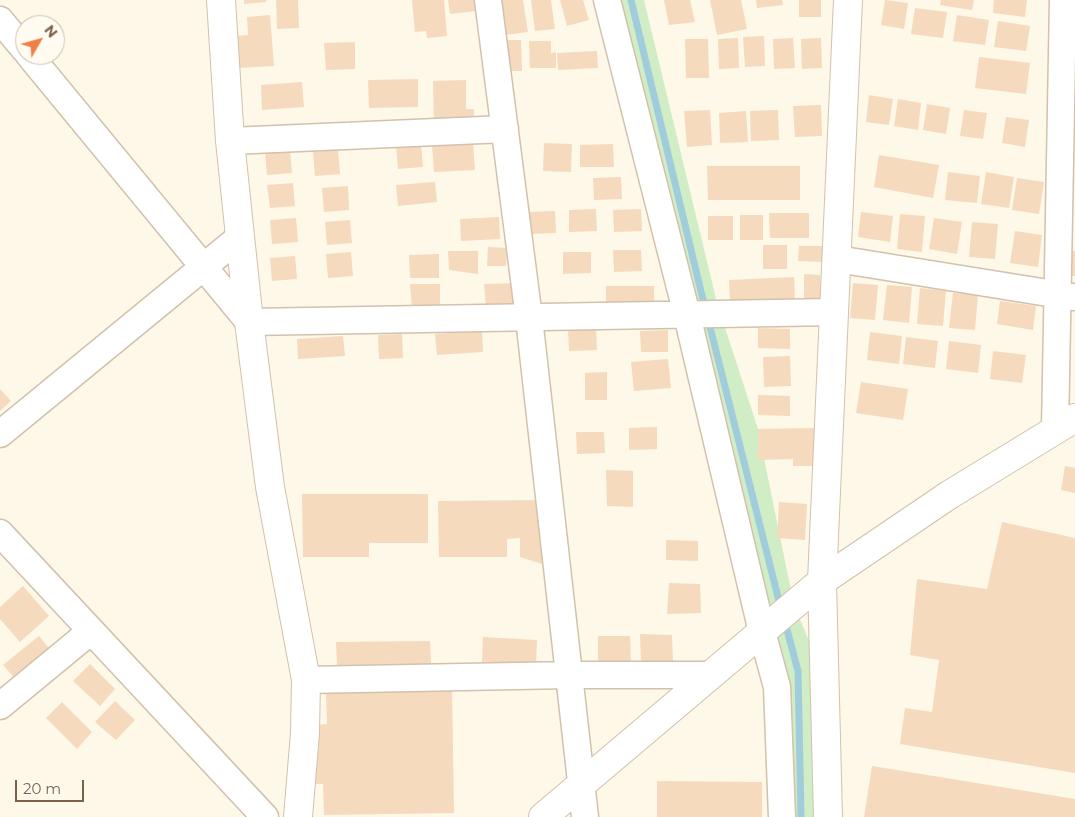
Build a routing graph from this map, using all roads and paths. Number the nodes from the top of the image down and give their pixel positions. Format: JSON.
{"nodes":[{"id":1,"x":221,"y":0,"type":"edge"},
{"id":2,"x":488,"y":0,"type":"edge"},
{"id":3,"x":608,"y":0,"type":"edge"},
{"id":4,"x":848,"y":0,"type":"edge"},
{"id":5,"x":1063,"y":0,"type":"edge"},
{"id":6,"x":0,"y":20,"type":"edge"},
{"id":7,"x":15,"y":38,"type":"edge"},
{"id":8,"x":37,"y":65,"type":"edge"},
{"id":9,"x":505,"y":129,"type":"junction"},
{"id":10,"x":230,"y":141,"type":"junction"},
{"id":11,"x":240,"y":237,"type":"junction"},
{"id":12,"x":837,"y":259,"type":"junction"},
{"id":13,"x":203,"y":266,"type":"junction"},
{"id":14,"x":1066,"y":296,"type":"edge"},
{"id":15,"x":834,"y":312,"type":"junction"},
{"id":16,"x":687,"y":315,"type":"junction"},
{"id":17,"x":529,"y":318,"type":"junction"},
{"id":18,"x":249,"y":322,"type":"junction"},
{"id":19,"x":1065,"y":424,"type":"edge"},
{"id":20,"x":0,"y":434,"type":"edge"},
{"id":21,"x":0,"y":532,"type":"edge"},
{"id":22,"x":822,"y":581,"type":"junction"},
{"id":23,"x":91,"y":631,"type":"junction"},
{"id":24,"x":762,"y":632,"type":"junction"},
{"id":25,"x":568,"y":675,"type":"junction"},
{"id":26,"x":711,"y":675,"type":"junction"},
{"id":27,"x":306,"y":680,"type":"junction"},
{"id":28,"x":0,"y":706,"type":"edge"},
{"id":29,"x":581,"y":785,"type":"junction"},
{"id":30,"x":264,"y":817,"type":"edge"},
{"id":31,"x":298,"y":817,"type":"edge"},
{"id":32,"x":543,"y":817,"type":"edge"},
{"id":33,"x":585,"y":817,"type":"edge"},
{"id":34,"x":782,"y":817,"type":"edge"},
{"id":35,"x":828,"y":817,"type":"edge"}],
"edges":[{"from":1,"to":10,"type":"street"},
{"from":2,"to":9,"type":"street"},
{"from":3,"to":16,"type":"street"},
{"from":4,"to":12,"type":"street"},
{"from":5,"to":14,"type":"street"},
{"from":6,"to":7,"type":"street"},
{"from":8,"to":13,"type":"street"},
{"from":9,"to":10,"type":"street"},
{"from":9,"to":17,"type":"street"},
{"from":10,"to":11,"type":"street"},
{"from":11,"to":13,"type":"street"},
{"from":11,"to":18,"type":"street"},
{"from":12,"to":14,"type":"street"},
{"from":12,"to":15,"type":"street"},
{"from":13,"to":18,"type":"street"},
{"from":13,"to":20,"type":"street"},
{"from":14,"to":19,"type":"street"},
{"from":15,"to":16,"type":"street"},
{"from":15,"to":22,"type":"street"},
{"from":16,"to":17,"type":"street"},
{"from":16,"to":24,"type":"street"},
{"from":17,"to":18,"type":"street"},
{"from":17,"to":25,"type":"street"},
{"from":18,"to":27,"type":"street"},
{"from":19,"to":22,"type":"street"},
{"from":21,"to":23,"type":"street"},
{"from":22,"to":24,"type":"street"},
{"from":22,"to":35,"type":"street"},
{"from":23,"to":28,"type":"street"},
{"from":23,"to":30,"type":"street"},
{"from":24,"to":26,"type":"street"},
{"from":24,"to":34,"type":"street"},
{"from":25,"to":26,"type":"street"},
{"from":25,"to":27,"type":"street"},
{"from":25,"to":29,"type":"street"},
{"from":26,"to":29,"type":"street"},
{"from":27,"to":31,"type":"street"},
{"from":29,"to":32,"type":"street"},
{"from":29,"to":33,"type":"street"}]}
